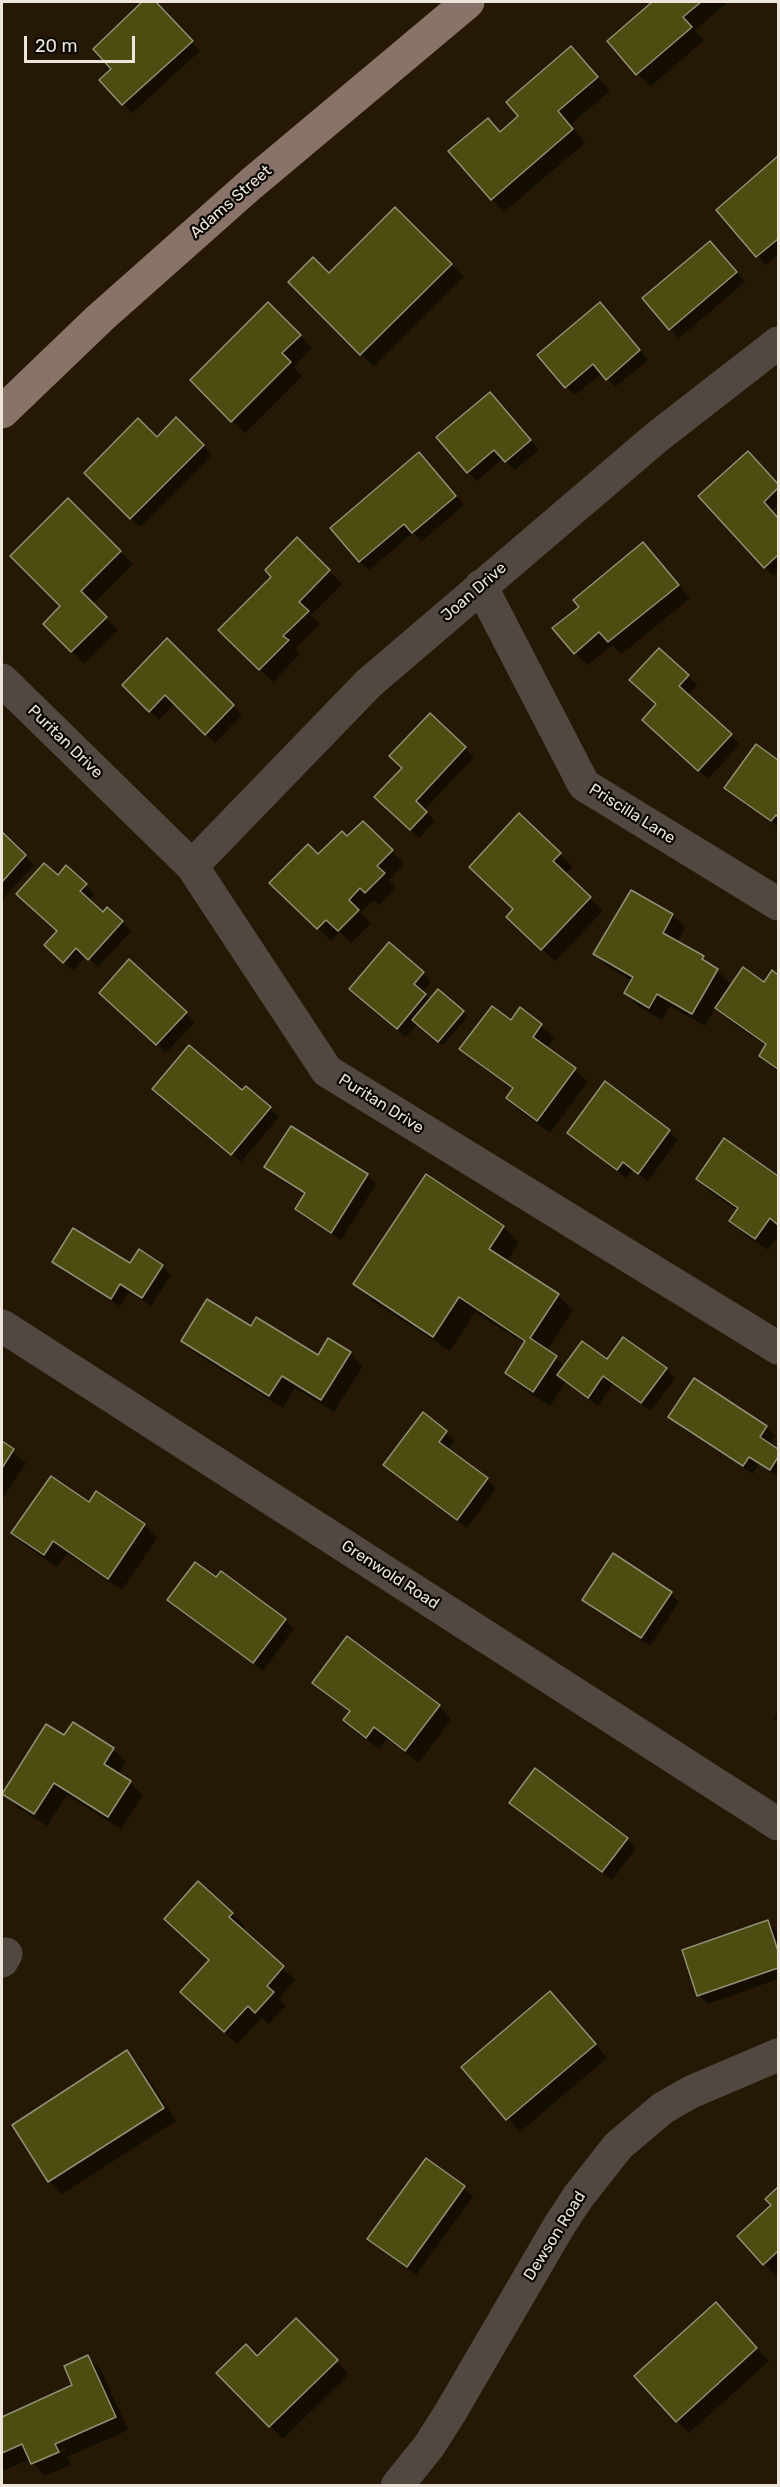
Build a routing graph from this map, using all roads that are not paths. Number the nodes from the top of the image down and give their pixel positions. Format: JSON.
{"nodes":[{"id":1,"x":468,"y":2,"type":"edge"},
{"id":2,"x":773,"y":357,"type":"edge"},
{"id":3,"x":2,"y":412,"type":"edge"},
{"id":4,"x":481,"y":586,"type":"junction"},
{"id":5,"x":2,"y":680,"type":"edge"},
{"id":6,"x":192,"y":866,"type":"junction"},
{"id":7,"x":778,"y":904,"type":"edge"},
{"id":8,"x":2,"y":1326,"type":"edge"},
{"id":9,"x":778,"y":1348,"type":"edge"},
{"id":10,"x":778,"y":1824,"type":"edge"},
{"id":11,"x":778,"y":2055,"type":"edge"},
{"id":12,"x":397,"y":2486,"type":"edge"}],
"edges":[{"from":1,"to":3,"type":"main road","name":"Adams Street"},
{"from":2,"to":4,"type":"street","name":"Joan Drive"},
{"from":4,"to":6,"type":"street","name":"Joan Drive"},
{"from":4,"to":7,"type":"street","name":"Priscilla Lane"},
{"from":5,"to":6,"type":"street","name":"Puritan Drive"},
{"from":6,"to":9,"type":"street","name":"Puritan Drive"},
{"from":8,"to":10,"type":"street","name":"Grenwold Road"},
{"from":11,"to":12,"type":"street","name":"Dewson Road"}]}
